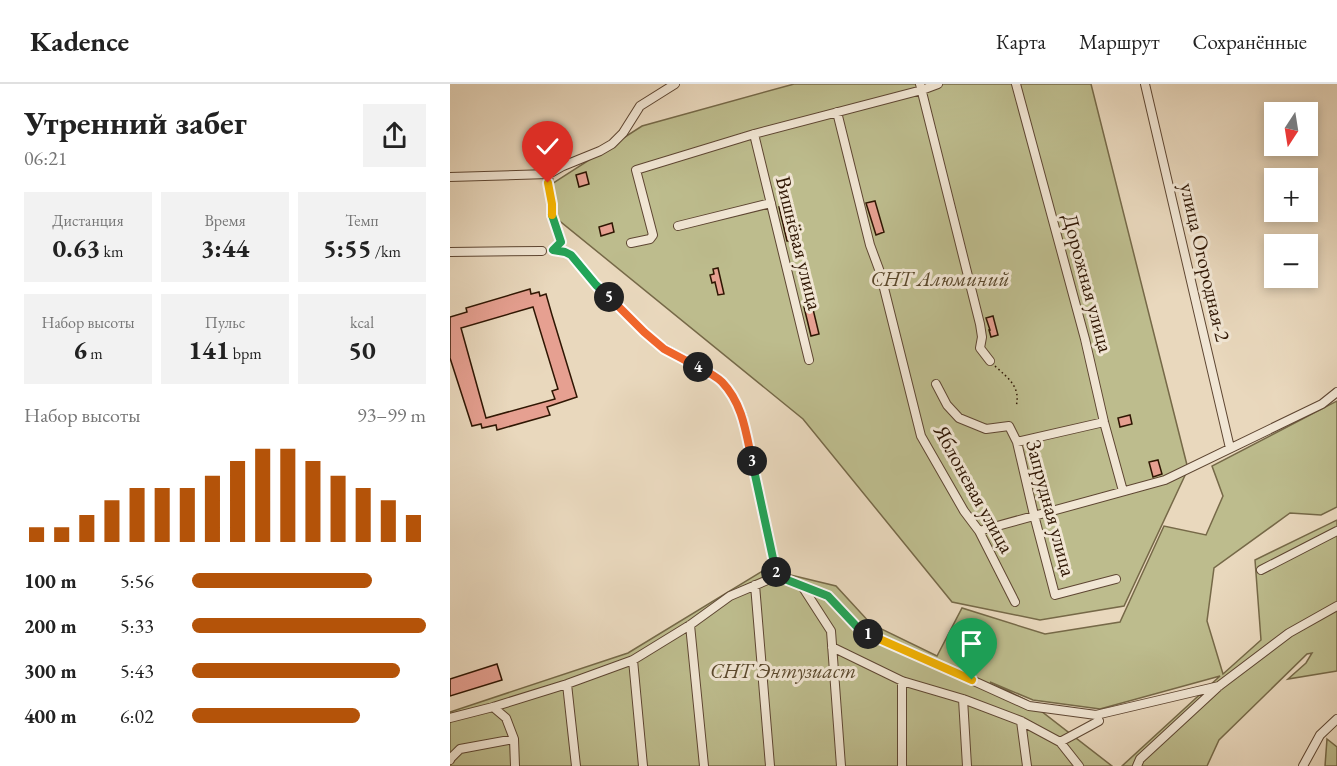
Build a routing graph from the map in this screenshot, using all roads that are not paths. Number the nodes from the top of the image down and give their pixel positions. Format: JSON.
{"nodes":[{"id":1,"x":675,"y":84,"type":"edge"},
{"id":2,"x":938,"y":84,"type":"edge"},
{"id":3,"x":1016,"y":84,"type":"edge"},
{"id":4,"x":1145,"y":84,"type":"edge"},
{"id":5,"x":921,"y":87,"type":"edge"},
{"id":6,"x":837,"y":112,"type":"junction"},
{"id":7,"x":754,"y":134,"type":"junction"},
{"id":8,"x":549,"y":174,"type":"junction"},
{"id":9,"x":450,"y":177,"type":"edge"},
{"id":10,"x":771,"y":203,"type":"junction"},
{"id":11,"x":678,"y":226,"type":"dead end"},
{"id":12,"x":631,"y":243,"type":"dead end"},
{"id":13,"x":542,"y":251,"type":"dead end"},
{"id":14,"x":450,"y":252,"type":"edge"},
{"id":15,"x":809,"y":360,"type":"dead end"},
{"id":16,"x":990,"y":361,"type":"road end"},
{"id":17,"x":936,"y":384,"type":"dead end"},
{"id":18,"x":1337,"y":392,"type":"edge"},
{"id":19,"x":1104,"y":422,"type":"junction"},
{"id":20,"x":1017,"y":442,"type":"junction"},
{"id":21,"x":1230,"y":448,"type":"junction"},
{"id":22,"x":1123,"y":491,"type":"junction"},
{"id":23,"x":1034,"y":515,"type":"junction"},
{"id":24,"x":979,"y":531,"type":"junction"},
{"id":25,"x":1337,"y":531,"type":"edge"},
{"id":26,"x":1261,"y":570,"type":"dead end"},
{"id":27,"x":777,"y":576,"type":"junction"},
{"id":28,"x":1116,"y":579,"type":"dead end"},
{"id":29,"x":755,"y":585,"type":"junction"},
{"id":30,"x":802,"y":586,"type":"junction"},
{"id":31,"x":1015,"y":602,"type":"dead end"},
{"id":32,"x":1337,"y":606,"type":"edge"},
{"id":33,"x":690,"y":625,"type":"junction"},
{"id":34,"x":832,"y":647,"type":"junction"},
{"id":35,"x":633,"y":660,"type":"junction"},
{"id":36,"x":902,"y":681,"type":"junction"},
{"id":37,"x":567,"y":684,"type":"junction"},
{"id":38,"x":1219,"y":686,"type":"junction"},
{"id":39,"x":963,"y":699,"type":"junction"},
{"id":40,"x":493,"y":707,"type":"junction"},
{"id":41,"x":1096,"y":715,"type":"junction"},
{"id":42,"x":450,"y":718,"type":"edge"},
{"id":43,"x":1337,"y":719,"type":"edge"},
{"id":44,"x":1021,"y":722,"type":"junction"},
{"id":45,"x":514,"y":739,"type":"junction"},
{"id":46,"x":1060,"y":742,"type":"junction"},
{"id":47,"x":451,"y":761,"type":"edge"},
{"id":48,"x":516,"y":766,"type":"edge"},
{"id":49,"x":576,"y":766,"type":"edge"},
{"id":50,"x":643,"y":766,"type":"edge"},
{"id":51,"x":704,"y":766,"type":"edge"},
{"id":52,"x":770,"y":766,"type":"edge"},
{"id":53,"x":841,"y":766,"type":"edge"},
{"id":54,"x":902,"y":766,"type":"edge"},
{"id":55,"x":967,"y":766,"type":"edge"},
{"id":56,"x":1027,"y":766,"type":"edge"},
{"id":57,"x":1079,"y":766,"type":"edge"},
{"id":58,"x":1137,"y":766,"type":"edge"},
{"id":59,"x":1304,"y":766,"type":"edge"}],
"edges":[{"from":1,"to":8,"type":"street"},
{"from":2,"to":5,"type":"street"},
{"from":3,"to":19,"type":"street","name":"Дорожная улица"},
{"from":4,"to":21,"type":"street","name":"улица Огородная-2"},
{"from":5,"to":6,"type":"street"},
{"from":5,"to":16,"type":"street"},
{"from":6,"to":7,"type":"street"},
{"from":6,"to":24,"type":"street","name":"Яблоневая улица"},
{"from":7,"to":10,"type":"street","name":"Вишнёвая улица"},
{"from":7,"to":12,"type":"street"},
{"from":8,"to":9,"type":"street"},
{"from":8,"to":27,"type":"street"},
{"from":10,"to":11,"type":"street"},
{"from":10,"to":15,"type":"street","name":"Вишнёвая улица"},
{"from":13,"to":14,"type":"street"},
{"from":17,"to":20,"type":"street","name":"Запрудная улица"},
{"from":18,"to":21,"type":"street"},
{"from":19,"to":20,"type":"street"},
{"from":19,"to":22,"type":"street","name":"Дорожная улица"},
{"from":20,"to":23,"type":"street","name":"Запрудная улица"},
{"from":21,"to":22,"type":"street"},
{"from":22,"to":23,"type":"street"},
{"from":23,"to":24,"type":"street"},
{"from":23,"to":28,"type":"street","name":"Запрудная улица"},
{"from":24,"to":31,"type":"street","name":"Яблоневая улица"},
{"from":25,"to":26,"type":"street"},
{"from":27,"to":29,"type":"street"},
{"from":27,"to":30,"type":"street"},
{"from":29,"to":33,"type":"street"},
{"from":29,"to":52,"type":"street"},
{"from":30,"to":34,"type":"street"},
{"from":30,"to":41,"type":"street"},
{"from":32,"to":38,"type":"street"},
{"from":33,"to":35,"type":"street"},
{"from":33,"to":51,"type":"street"},
{"from":34,"to":36,"type":"street"},
{"from":34,"to":53,"type":"street"},
{"from":35,"to":37,"type":"street"},
{"from":35,"to":50,"type":"street"},
{"from":36,"to":39,"type":"street"},
{"from":36,"to":54,"type":"street"},
{"from":37,"to":40,"type":"street"},
{"from":37,"to":49,"type":"street"},
{"from":38,"to":41,"type":"street"},
{"from":38,"to":58,"type":"street"},
{"from":39,"to":44,"type":"street"},
{"from":39,"to":55,"type":"street"},
{"from":40,"to":42,"type":"street"},
{"from":40,"to":45,"type":"street"},
{"from":41,"to":46,"type":"street"},
{"from":43,"to":59,"type":"street"},
{"from":44,"to":46,"type":"street"},
{"from":44,"to":56,"type":"street"},
{"from":45,"to":47,"type":"street"},
{"from":45,"to":48,"type":"street"},
{"from":46,"to":57,"type":"street"}]}
